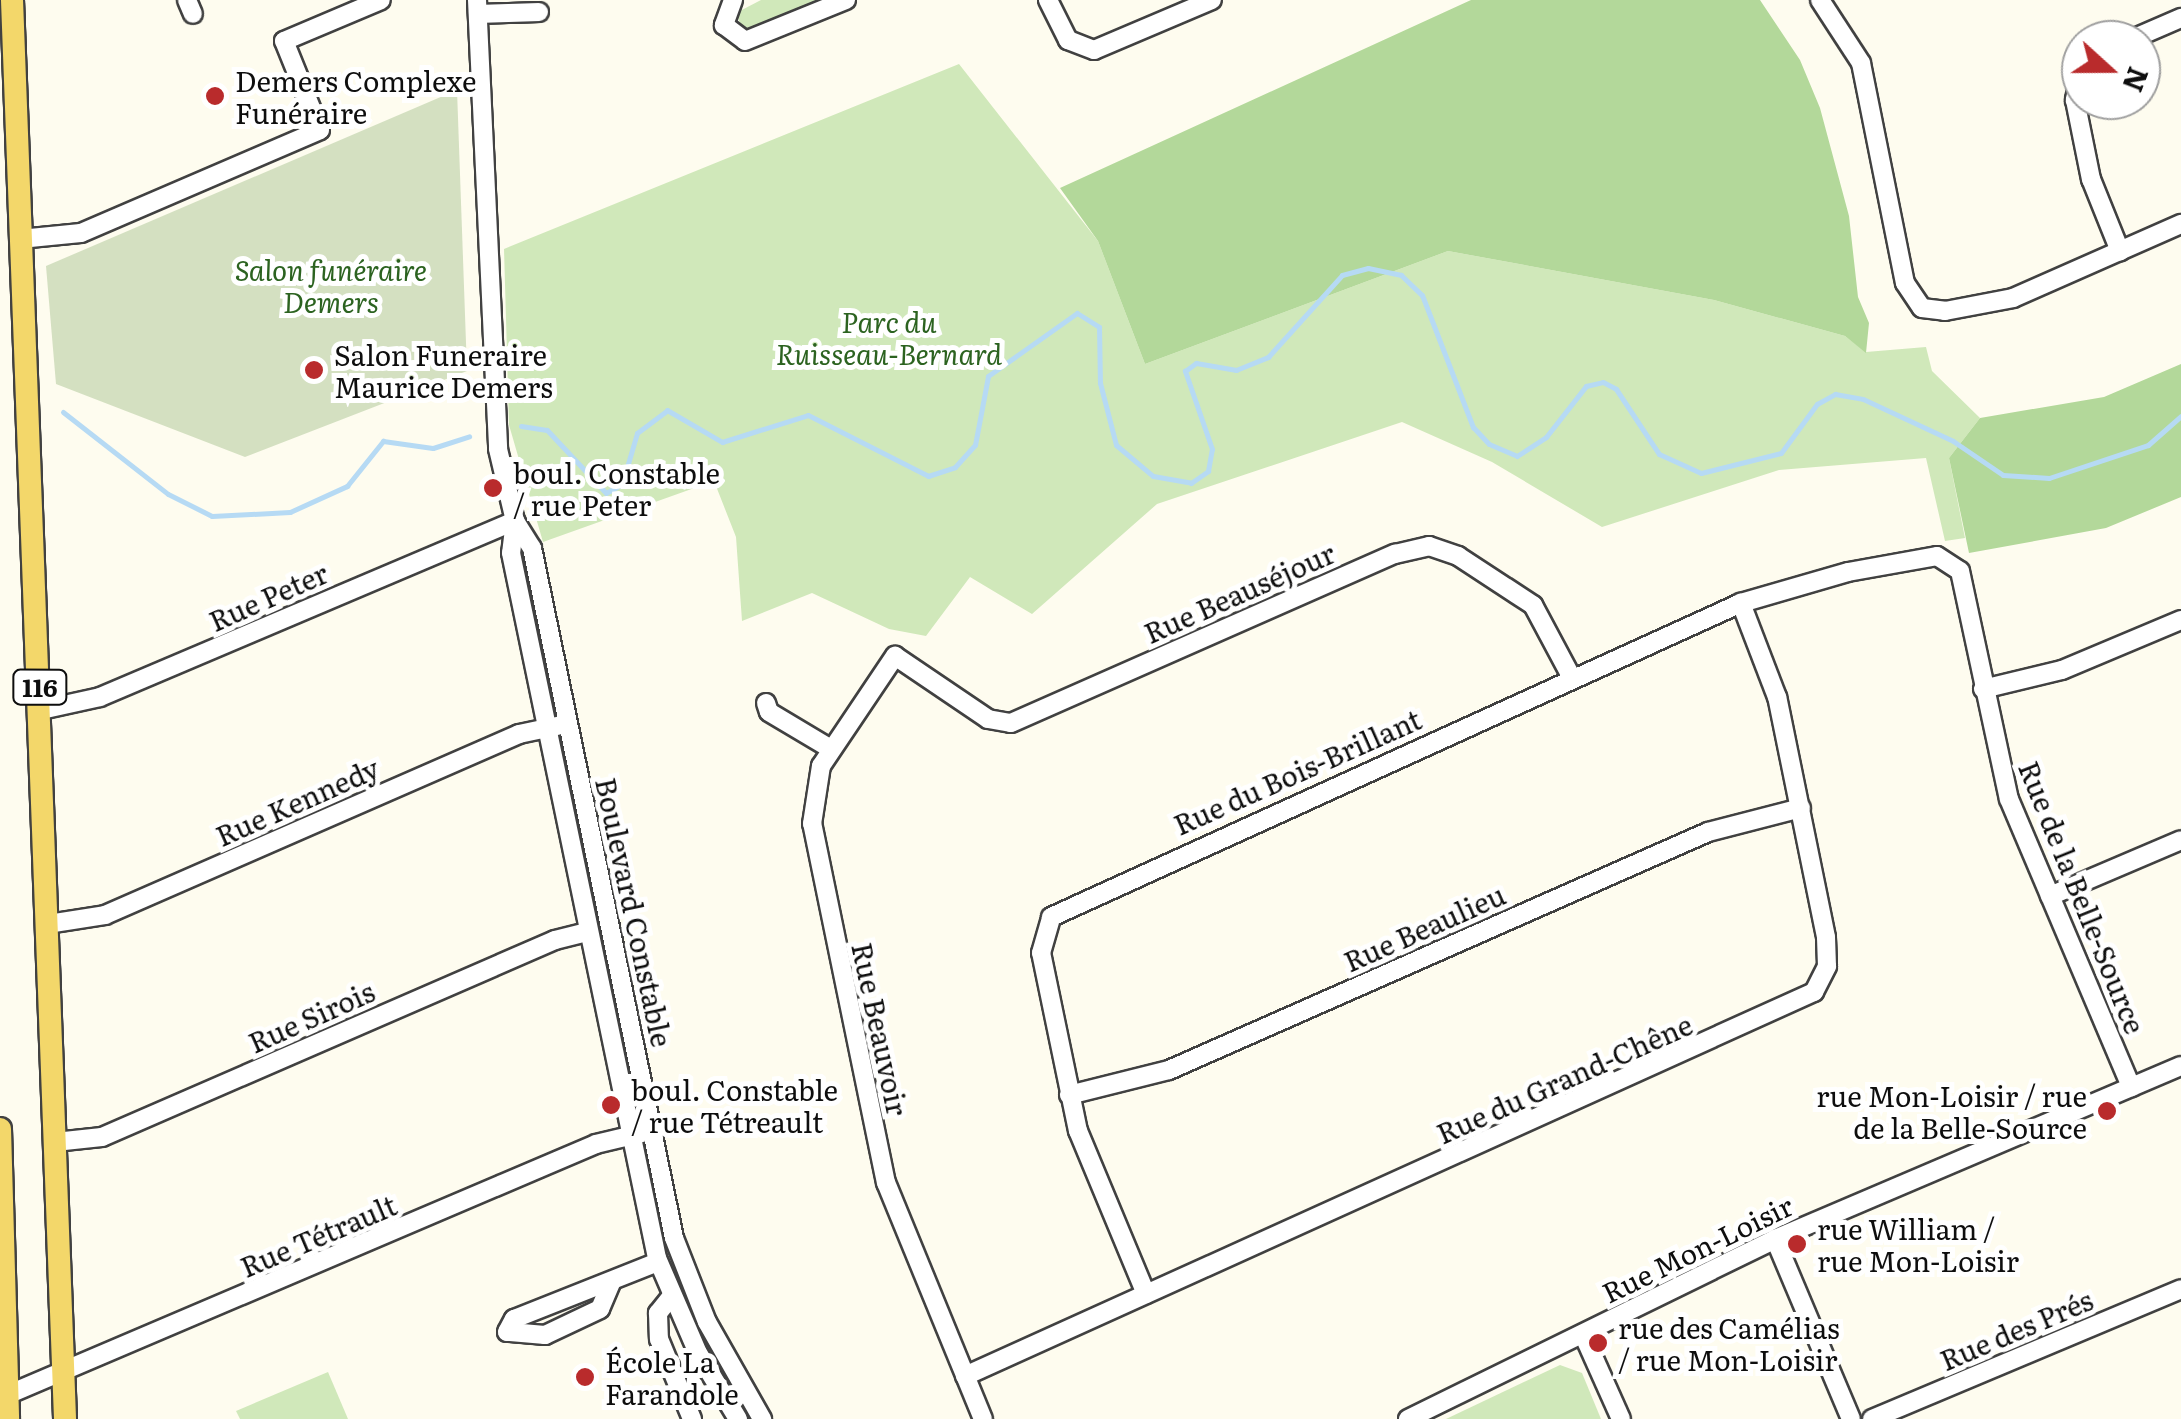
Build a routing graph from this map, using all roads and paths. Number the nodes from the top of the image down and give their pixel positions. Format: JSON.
{"nodes":[{"id":1,"x":12,"y":0,"type":"edge"},
{"id":2,"x":380,"y":0,"type":"edge"},
{"id":3,"x":733,"y":0,"type":"edge"},
{"id":4,"x":846,"y":0,"type":"edge"},
{"id":5,"x":1048,"y":0,"type":"edge"},
{"id":6,"x":1212,"y":0,"type":"edge"},
{"id":7,"x":1820,"y":0,"type":"edge"},
{"id":8,"x":478,"y":7,"type":"edge"},
{"id":9,"x":539,"y":12,"type":"dead end"},
{"id":10,"x":2079,"y":120,"type":"edge"},
{"id":11,"x":2181,"y":224,"type":"edge"},
{"id":12,"x":20,"y":239,"type":"junction"},
{"id":13,"x":2120,"y":251,"type":"junction"},
{"id":14,"x":515,"y":521,"type":"junction"},
{"id":15,"x":1943,"y":557,"type":"joint"},
{"id":16,"x":1741,"y":603,"type":"junction"},
{"id":17,"x":2181,"y":620,"type":"edge"},
{"id":18,"x":895,"y":656,"type":"joint"},
{"id":19,"x":1572,"y":678,"type":"junction"},
{"id":20,"x":1983,"y":688,"type":"junction"},
{"id":21,"x":766,"y":704,"type":"dead end"},
{"id":22,"x":41,"y":710,"type":"junction"},
{"id":23,"x":568,"y":724,"type":"junction"},
{"id":24,"x":547,"y":728,"type":"junction"},
{"id":25,"x":830,"y":749,"type":"junction"},
{"id":26,"x":1801,"y":808,"type":"junction"},
{"id":27,"x":2181,"y":840,"type":"edge"},
{"id":28,"x":2050,"y":896,"type":"junction"},
{"id":29,"x":48,"y":924,"type":"junction"},
{"id":30,"x":588,"y":932,"type":"junction"},
{"id":31,"x":2181,"y":1066,"type":"edge"},
{"id":32,"x":2131,"y":1087,"type":"junction"},
{"id":33,"x":1070,"y":1095,"type":"junction"},
{"id":34,"x":0,"y":1129,"type":"edge"},
{"id":35,"x":652,"y":1131,"type":"junction"},
{"id":36,"x":630,"y":1136,"type":"junction"},
{"id":37,"x":55,"y":1142,"type":"junction"},
{"id":38,"x":1775,"y":1239,"type":"junction"},
{"id":39,"x":658,"y":1262,"type":"junction"},
{"id":40,"x":612,"y":1283,"type":"junction"},
{"id":41,"x":2181,"y":1289,"type":"edge"},
{"id":42,"x":1146,"y":1294,"type":"junction"},
{"id":43,"x":670,"y":1296,"type":"junction"},
{"id":44,"x":1583,"y":1334,"type":"junction"},
{"id":45,"x":63,"y":1374,"type":"junction"},
{"id":46,"x":966,"y":1376,"type":"junction"},
{"id":47,"x":5,"y":1405,"type":"edge"},
{"id":48,"x":65,"y":1419,"type":"edge"},
{"id":49,"x":692,"y":1419,"type":"edge"},
{"id":50,"x":738,"y":1419,"type":"edge"},
{"id":51,"x":762,"y":1419,"type":"edge"},
{"id":52,"x":983,"y":1419,"type":"edge"},
{"id":53,"x":1408,"y":1419,"type":"edge"},
{"id":54,"x":1621,"y":1419,"type":"edge"},
{"id":55,"x":1850,"y":1419,"type":"edge"},
{"id":56,"x":1872,"y":1419,"type":"edge"}],
"edges":[{"from":1,"to":12,"type":"main road","number":"116"},
{"from":2,"to":12,"type":"street"},
{"from":3,"to":4,"type":"street"},
{"from":5,"to":6,"type":"street"},
{"from":7,"to":13,"type":"street"},
{"from":8,"to":9,"type":"street"},
{"from":8,"to":14,"type":"street","name":"Boulevard Constable"},
{"from":10,"to":13,"type":"street"},
{"from":11,"to":13,"type":"street"},
{"from":12,"to":22,"type":"main road","number":"116"},
{"from":14,"to":22,"type":"street","name":"Rue Peter"},
{"from":14,"to":23,"type":"street","name":"Boulevard Constable"},
{"from":14,"to":24,"type":"street","name":"Boulevard Constable"},
{"from":15,"to":16,"type":"street","name":"Rue du Bois-Brillant"},
{"from":15,"to":20,"type":"street","name":"Rue de la Belle-Source"},
{"from":16,"to":19,"type":"street","name":"Rue du Bois-Brillant"},
{"from":16,"to":26,"type":"street","name":"Rue du Grand-Chêne"},
{"from":17,"to":20,"type":"street"},
{"from":18,"to":19,"type":"street","name":"Rue Beauséjour"},
{"from":18,"to":25,"type":"street","name":"Rue Beauvoir"},
{"from":19,"to":33,"type":"street","name":"Rue du Bois-Brillant"},
{"from":20,"to":28,"type":"street","name":"Rue de la Belle-Source"},
{"from":21,"to":25,"type":"street"},
{"from":22,"to":29,"type":"main road","number":"116"},
{"from":23,"to":24,"type":"street","name":"Rue Kennedy"},
{"from":23,"to":35,"type":"street","name":"Boulevard Constable"},
{"from":24,"to":29,"type":"street","name":"Rue Kennedy"},
{"from":24,"to":30,"type":"street","name":"Boulevard Constable"},
{"from":25,"to":46,"type":"street","name":"Rue Beauvoir"},
{"from":26,"to":33,"type":"street","name":"Rue Beaulieu"},
{"from":26,"to":42,"type":"street","name":"Rue du Grand-Chêne"},
{"from":27,"to":28,"type":"street"},
{"from":28,"to":32,"type":"street","name":"Rue de la Belle-Source"},
{"from":29,"to":37,"type":"main road","number":"116"},
{"from":30,"to":36,"type":"street","name":"Boulevard Constable"},
{"from":30,"to":37,"type":"street","name":"Rue Sirois"},
{"from":31,"to":32,"type":"street","name":"Rue Mon-Loisir"},
{"from":32,"to":38,"type":"street","name":"Rue Mon-Loisir"},
{"from":33,"to":42,"type":"street","name":"Rue du Bois-Brillant"},
{"from":34,"to":47,"type":"main road"},
{"from":35,"to":36,"type":"street","name":"Rue Tétrault"},
{"from":35,"to":51,"type":"street","name":"Boulevard Constable"},
{"from":36,"to":39,"type":"street","name":"Boulevard Constable"},
{"from":36,"to":45,"type":"street","name":"Rue Tétrault"},
{"from":37,"to":45,"type":"main road","number":"116"},
{"from":38,"to":44,"type":"street","name":"Rue Mon-Loisir"},
{"from":38,"to":55,"type":"street"},
{"from":39,"to":40,"type":"street"},
{"from":39,"to":43,"type":"street","name":"Boulevard Constable"},
{"from":40,"to":40,"type":"street"},
{"from":41,"to":56,"type":"street","name":"Rue des Prés"},
{"from":42,"to":46,"type":"street","name":"Rue du Grand-Chêne"},
{"from":43,"to":49,"type":"street"},
{"from":43,"to":50,"type":"street","name":"Boulevard Constable"},
{"from":44,"to":53,"type":"street","name":"Rue Mon-Loisir"},
{"from":44,"to":54,"type":"street"},
{"from":45,"to":47,"type":"street","name":"Rue Tétrault"},
{"from":45,"to":48,"type":"main road","number":"116"},
{"from":46,"to":52,"type":"street","name":"Rue Beauvoir"}]}
